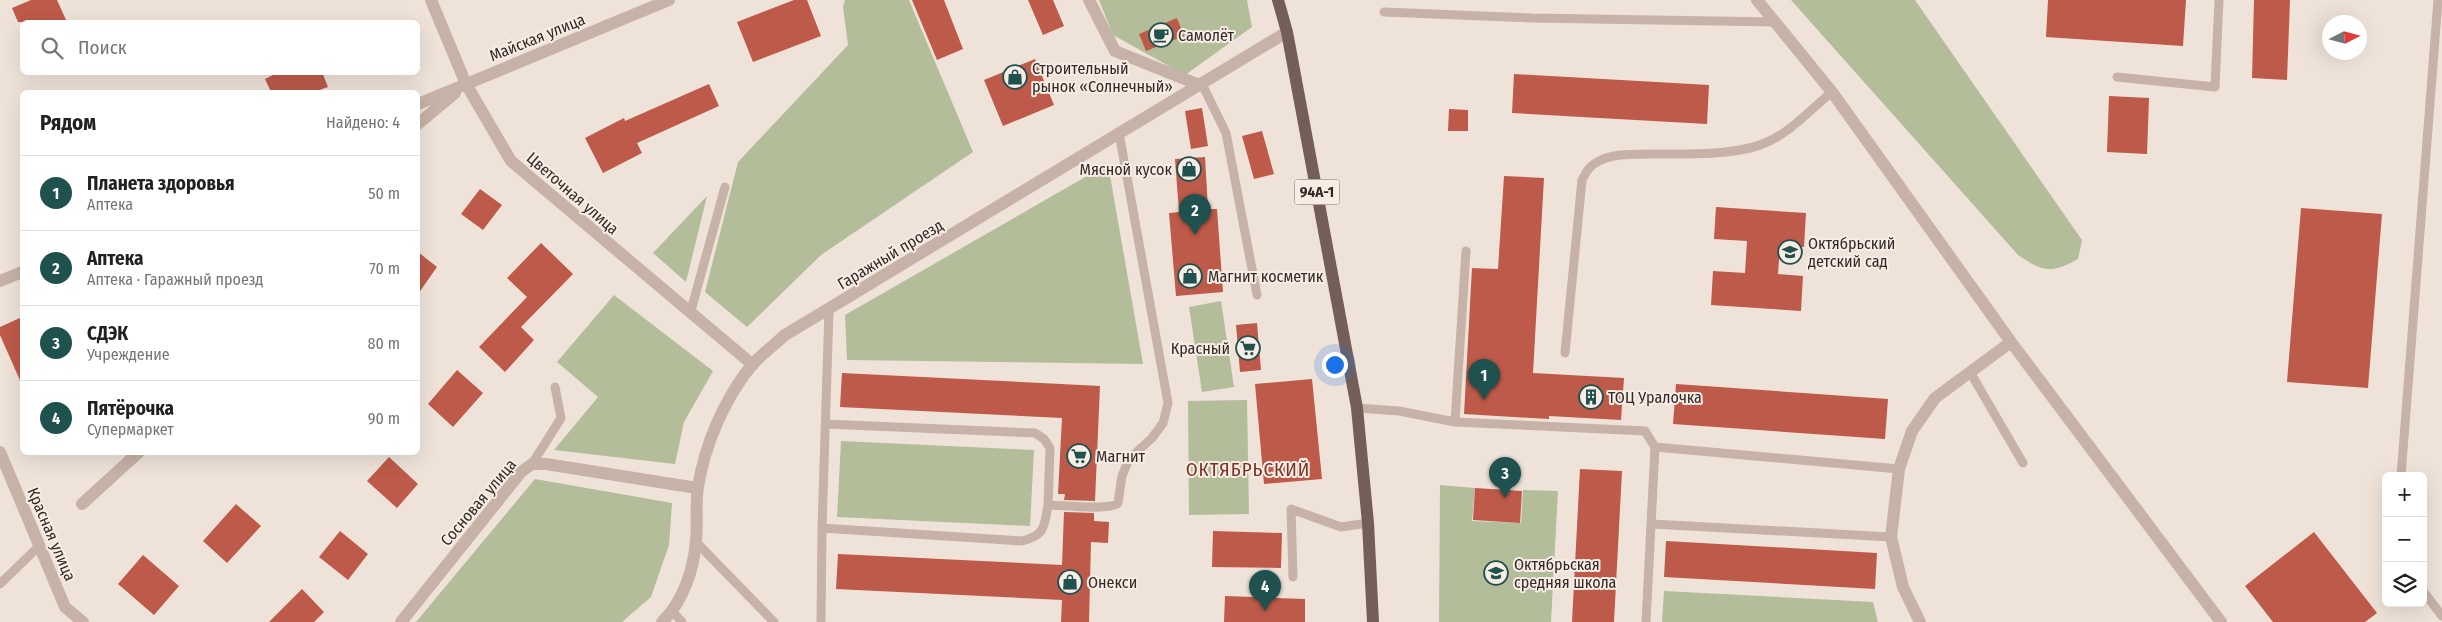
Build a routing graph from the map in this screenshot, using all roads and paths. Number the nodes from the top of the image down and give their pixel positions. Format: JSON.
{"nodes":[{"id":1,"x":431,"y":0,"type":"edge"},
{"id":2,"x":669,"y":0,"type":"edge"},
{"id":3,"x":1089,"y":0,"type":"edge"},
{"id":4,"x":1278,"y":0,"type":"edge"},
{"id":5,"x":1757,"y":0,"type":"edge"},
{"id":6,"x":2220,"y":0,"type":"edge"},
{"id":7,"x":2438,"y":0,"type":"edge"},
{"id":8,"x":1384,"y":12,"type":"dead end"},
{"id":9,"x":1776,"y":22,"type":"junction"},
{"id":10,"x":1287,"y":32,"type":"junction"},
{"id":11,"x":2117,"y":77,"type":"dead end"},
{"id":12,"x":1199,"y":83,"type":"junction"},
{"id":13,"x":466,"y":84,"type":"junction"},
{"id":14,"x":1832,"y":92,"type":"junction"},
{"id":15,"x":420,"y":103,"type":"edge"},
{"id":16,"x":420,"y":122,"type":"edge"},
{"id":17,"x":1119,"y":133,"type":"junction"},
{"id":18,"x":725,"y":187,"type":"dead end"},
{"id":19,"x":1466,"y":251,"type":"dead end"},
{"id":20,"x":20,"y":273,"type":"edge"},
{"id":21,"x":0,"y":281,"type":"edge"},
{"id":22,"x":1257,"y":295,"type":"dead end"},
{"id":23,"x":830,"y":310,"type":"junction"},
{"id":24,"x":690,"y":314,"type":"junction"},
{"id":25,"x":2012,"y":342,"type":"junction"},
{"id":26,"x":1565,"y":353,"type":"dead end"},
{"id":27,"x":753,"y":365,"type":"junction"},
{"id":28,"x":1970,"y":372,"type":"junction"},
{"id":29,"x":555,"y":387,"type":"dead end"},
{"id":30,"x":1357,"y":408,"type":"junction"},
{"id":31,"x":1455,"y":422,"type":"junction"},
{"id":32,"x":826,"y":424,"type":"junction"},
{"id":33,"x":1655,"y":447,"type":"junction"},
{"id":34,"x":0,"y":452,"type":"edge"},
{"id":35,"x":137,"y":455,"type":"edge"},
{"id":36,"x":2023,"y":463,"type":"dead end"},
{"id":37,"x":532,"y":464,"type":"junction"},
{"id":38,"x":1900,"y":469,"type":"junction"},
{"id":39,"x":2401,"y":472,"type":"edge"},
{"id":40,"x":697,"y":488,"type":"junction"},
{"id":41,"x":82,"y":504,"type":"dead end"},
{"id":42,"x":1048,"y":504,"type":"junction"},
{"id":43,"x":1368,"y":523,"type":"junction"},
{"id":44,"x":1652,"y":524,"type":"junction"},
{"id":45,"x":822,"y":528,"type":"junction"},
{"id":46,"x":1891,"y":537,"type":"junction"},
{"id":47,"x":696,"y":542,"type":"junction"},
{"id":48,"x":39,"y":546,"type":"junction"},
{"id":49,"x":1292,"y":577,"type":"dead end"},
{"id":50,"x":0,"y":584,"type":"edge"},
{"id":51,"x":2427,"y":596,"type":"edge"},
{"id":52,"x":672,"y":612,"type":"junction"},
{"id":53,"x":2442,"y":616,"type":"edge"},
{"id":54,"x":83,"y":622,"type":"edge"},
{"id":55,"x":402,"y":622,"type":"edge"},
{"id":56,"x":662,"y":622,"type":"edge"},
{"id":57,"x":682,"y":622,"type":"edge"},
{"id":58,"x":774,"y":622,"type":"edge"},
{"id":59,"x":821,"y":622,"type":"edge"},
{"id":60,"x":1373,"y":622,"type":"edge"},
{"id":61,"x":1646,"y":622,"type":"edge"},
{"id":62,"x":1920,"y":622,"type":"edge"},
{"id":63,"x":2221,"y":622,"type":"edge"}],
"edges":[{"from":1,"to":13,"type":"street","name":"Цветочная улица"},
{"from":2,"to":13,"type":"street","name":"Майская улица"},
{"from":3,"to":12,"type":"street"},
{"from":4,"to":10,"type":"main road","number":"94А-1"},
{"from":5,"to":9,"type":"street"},
{"from":6,"to":11,"type":"lane"},
{"from":7,"to":39,"type":"lane"},
{"from":8,"to":9,"type":"lane"},
{"from":9,"to":14,"type":"street"},
{"from":10,"to":12,"type":"street","name":"Гаражный проезд"},
{"from":10,"to":30,"type":"main road","number":"94А-1"},
{"from":12,"to":17,"type":"street","name":"Гаражный проезд"},
{"from":12,"to":22,"type":"lane"},
{"from":13,"to":15,"type":"street","name":"Майская улица"},
{"from":13,"to":16,"type":"street"},
{"from":13,"to":24,"type":"street","name":"Цветочная улица"},
{"from":14,"to":25,"type":"street"},
{"from":14,"to":26,"type":"lane"},
{"from":17,"to":23,"type":"street","name":"Гаражный проезд"},
{"from":17,"to":42,"type":"lane"},
{"from":18,"to":24,"type":"lane"},
{"from":19,"to":31,"type":"lane"},
{"from":20,"to":21,"type":"street"},
{"from":23,"to":27,"type":"street","name":"Гаражный проезд"},
{"from":23,"to":32,"type":"lane"},
{"from":24,"to":27,"type":"street","name":"Цветочная улица"},
{"from":25,"to":28,"type":"street"},
{"from":25,"to":63,"type":"street"},
{"from":27,"to":40,"type":"street","name":"Гаражный проезд"},
{"from":28,"to":36,"type":"lane"},
{"from":28,"to":38,"type":"street"},
{"from":29,"to":37,"type":"lane"},
{"from":30,"to":31,"type":"lane"},
{"from":30,"to":43,"type":"main road","number":"94А-1"},
{"from":31,"to":33,"type":"lane"},
{"from":32,"to":42,"type":"lane"},
{"from":32,"to":45,"type":"lane"},
{"from":33,"to":38,"type":"lane"},
{"from":33,"to":44,"type":"lane"},
{"from":34,"to":48,"type":"street","name":"Красная улица"},
{"from":35,"to":41,"type":"street"},
{"from":37,"to":40,"type":"street","name":"Сосновая улица"},
{"from":37,"to":55,"type":"street","name":"Сосновая улица"},
{"from":38,"to":46,"type":"street"},
{"from":40,"to":47,"type":"street","name":"Гаражный проезд"},
{"from":42,"to":45,"type":"lane"},
{"from":43,"to":49,"type":"lane"},
{"from":43,"to":60,"type":"main road","number":"94А-1"},
{"from":44,"to":46,"type":"lane"},
{"from":44,"to":61,"type":"lane"},
{"from":45,"to":59,"type":"lane"},
{"from":46,"to":62,"type":"street"},
{"from":47,"to":52,"type":"street","name":"Гаражный проезд"},
{"from":47,"to":58,"type":"lane"},
{"from":48,"to":50,"type":"lane"},
{"from":48,"to":54,"type":"street","name":"Красная улица"},
{"from":51,"to":53,"type":"lane"},
{"from":52,"to":56,"type":"street","name":"Гаражный проезд"},
{"from":52,"to":57,"type":"lane"}]}
